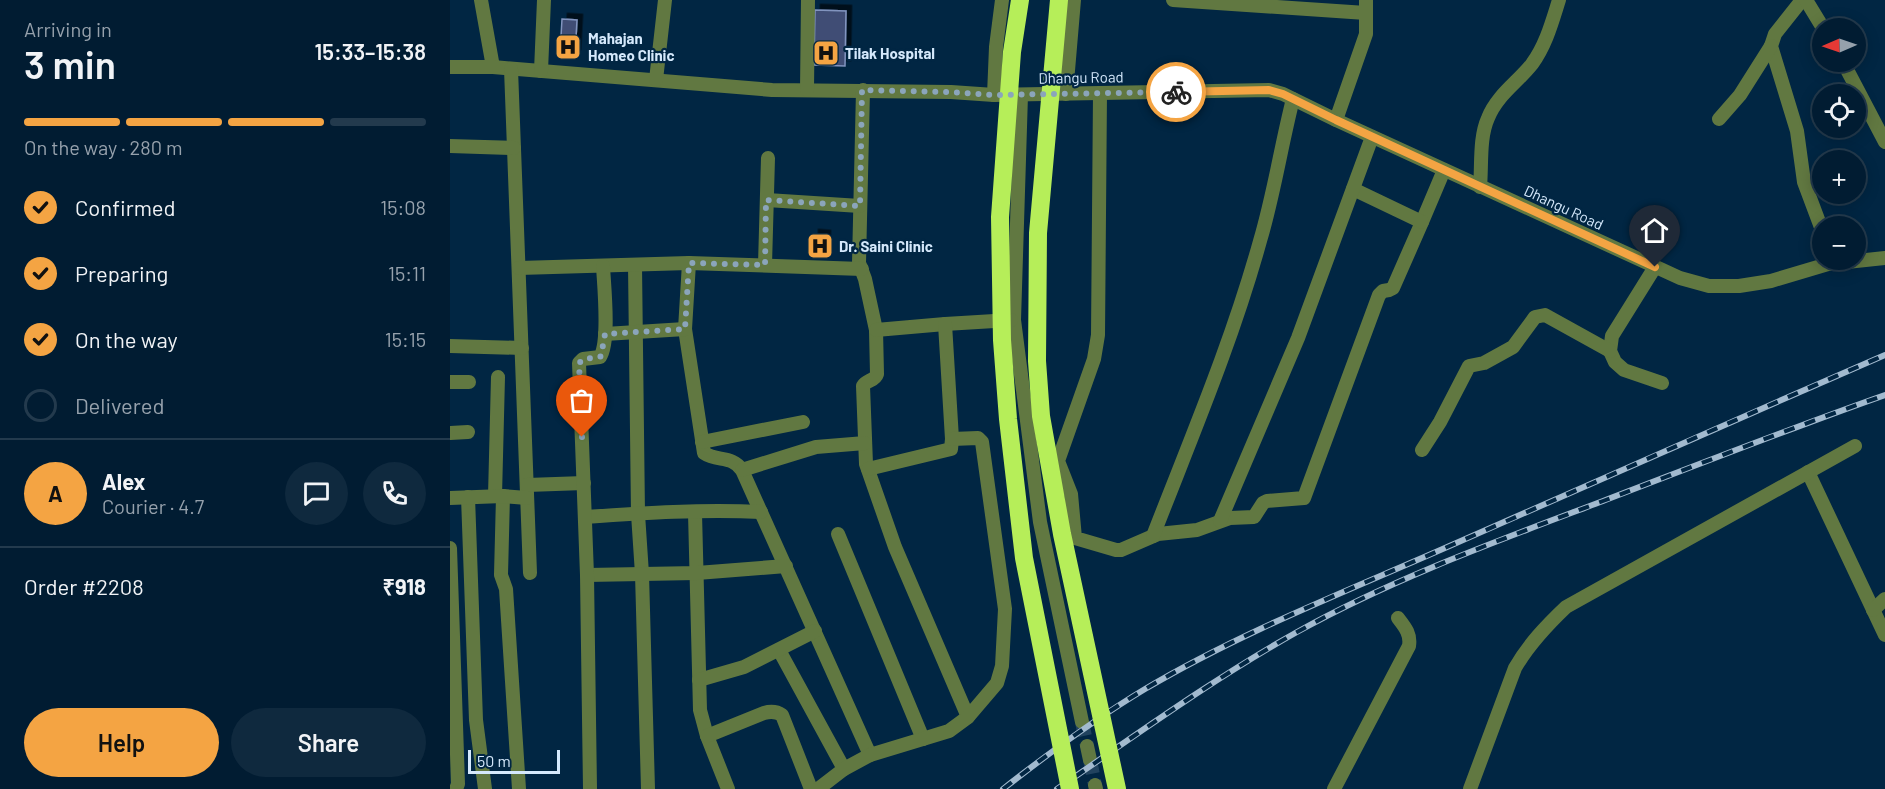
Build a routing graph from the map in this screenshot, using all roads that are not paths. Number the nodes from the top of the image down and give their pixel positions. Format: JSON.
{"nodes":[{"id":1,"x":481,"y":0,"type":"edge"},
{"id":2,"x":544,"y":0,"type":"edge"},
{"id":3,"x":665,"y":0,"type":"edge"},
{"id":4,"x":808,"y":0,"type":"edge"},
{"id":5,"x":1002,"y":0,"type":"edge"},
{"id":6,"x":1020,"y":0,"type":"edge"},
{"id":7,"x":1059,"y":0,"type":"edge"},
{"id":8,"x":1074,"y":0,"type":"edge"},
{"id":9,"x":1173,"y":0,"type":"edge"},
{"id":10,"x":1559,"y":0,"type":"edge"},
{"id":11,"x":1804,"y":0,"type":"edge"},
{"id":12,"x":1224,"y":2,"type":"edge"},
{"id":13,"x":1271,"y":3,"type":"edge"},
{"id":14,"x":1329,"y":5,"type":"edge"},
{"id":15,"x":1366,"y":6,"type":"edge"},
{"id":16,"x":1816,"y":18,"type":"edge"},
{"id":17,"x":1771,"y":46,"type":"junction"},
{"id":18,"x":450,"y":67,"type":"edge"},
{"id":19,"x":493,"y":67,"type":"junction"},
{"id":20,"x":511,"y":69,"type":"junction"},
{"id":21,"x":541,"y":71,"type":"junction"},
{"id":22,"x":1848,"y":72,"type":"edge"},
{"id":23,"x":656,"y":81,"type":"junction"},
{"id":24,"x":807,"y":90,"type":"junction"},
{"id":25,"x":862,"y":90,"type":"junction"},
{"id":26,"x":1100,"y":93,"type":"junction"},
{"id":27,"x":1066,"y":94,"type":"junction"},
{"id":28,"x":993,"y":95,"type":"junction"},
{"id":29,"x":1021,"y":95,"type":"junction"},
{"id":30,"x":1293,"y":99,"type":"junction"},
{"id":31,"x":1719,"y":119,"type":"dead end"},
{"id":32,"x":1336,"y":120,"type":"junction"},
{"id":33,"x":1372,"y":137,"type":"junction"},
{"id":34,"x":1885,"y":142,"type":"edge"},
{"id":35,"x":450,"y":146,"type":"edge"},
{"id":36,"x":514,"y":148,"type":"junction"},
{"id":37,"x":768,"y":158,"type":"dead end"},
{"id":38,"x":1444,"y":170,"type":"junction"},
{"id":39,"x":1480,"y":187,"type":"junction"},
{"id":40,"x":1353,"y":189,"type":"junction"},
{"id":41,"x":766,"y":200,"type":"junction"},
{"id":42,"x":860,"y":206,"type":"junction"},
{"id":43,"x":1817,"y":216,"type":"edge"},
{"id":44,"x":1422,"y":222,"type":"junction"},
{"id":45,"x":1885,"y":258,"type":"edge"},
{"id":46,"x":1866,"y":259,"type":"edge"},
{"id":47,"x":689,"y":263,"type":"junction"},
{"id":48,"x":635,"y":265,"type":"junction"},
{"id":49,"x":765,"y":265,"type":"junction"},
{"id":50,"x":603,"y":266,"type":"junction"},
{"id":51,"x":1655,"y":267,"type":"junction"},
{"id":52,"x":519,"y":268,"type":"junction"},
{"id":53,"x":1812,"y":268,"type":"edge"},
{"id":54,"x":861,"y":269,"type":"junction"},
{"id":55,"x":1014,"y":320,"type":"junction"},
{"id":56,"x":945,"y":324,"type":"junction"},
{"id":57,"x":685,"y":329,"type":"junction"},
{"id":58,"x":876,"y":330,"type":"junction"},
{"id":59,"x":636,"y":332,"type":"junction"},
{"id":60,"x":605,"y":334,"type":"junction"},
{"id":61,"x":450,"y":346,"type":"edge"},
{"id":62,"x":522,"y":348,"type":"junction"},
{"id":63,"x":1610,"y":351,"type":"junction"},
{"id":64,"x":498,"y":377,"type":"dead end"},
{"id":65,"x":450,"y":381,"type":"edge"},
{"id":66,"x":469,"y":382,"type":"dead end"},
{"id":67,"x":1662,"y":383,"type":"dead end"},
{"id":68,"x":803,"y":422,"type":"dead end"},
{"id":69,"x":468,"y":432,"type":"dead end"},
{"id":70,"x":450,"y":433,"type":"edge"},
{"id":71,"x":952,"y":439,"type":"junction"},
{"id":72,"x":702,"y":442,"type":"junction"},
{"id":73,"x":865,"y":443,"type":"junction"},
{"id":74,"x":1855,"y":446,"type":"dead end"},
{"id":75,"x":1422,"y":450,"type":"dead end"},
{"id":76,"x":868,"y":469,"type":"junction"},
{"id":77,"x":742,"y":470,"type":"junction"},
{"id":78,"x":1808,"y":472,"type":"junction"},
{"id":79,"x":584,"y":483,"type":"junction"},
{"id":80,"x":527,"y":492,"type":"junction"},
{"id":81,"x":499,"y":496,"type":"junction"},
{"id":82,"x":468,"y":497,"type":"junction"},
{"id":83,"x":450,"y":498,"type":"edge"},
{"id":84,"x":761,"y":512,"type":"junction"},
{"id":85,"x":695,"y":513,"type":"junction"},
{"id":86,"x":638,"y":514,"type":"junction"},
{"id":87,"x":585,"y":517,"type":"junction"},
{"id":88,"x":1220,"y":522,"type":"junction"},
{"id":89,"x":838,"y":534,"type":"dead end"},
{"id":90,"x":1153,"y":536,"type":"junction"},
{"id":91,"x":450,"y":548,"type":"edge"},
{"id":92,"x":786,"y":566,"type":"junction"},
{"id":93,"x":530,"y":573,"type":"dead end"},
{"id":94,"x":697,"y":573,"type":"junction"},
{"id":95,"x":642,"y":574,"type":"junction"},
{"id":96,"x":587,"y":576,"type":"junction"},
{"id":97,"x":451,"y":589,"type":"edge"},
{"id":98,"x":1885,"y":599,"type":"edge"},
{"id":99,"x":1873,"y":610,"type":"junction"},
{"id":100,"x":1398,"y":618,"type":"dead end"},
{"id":101,"x":815,"y":631,"type":"junction"},
{"id":102,"x":1885,"y":635,"type":"edge"},
{"id":103,"x":779,"y":650,"type":"junction"},
{"id":104,"x":699,"y":680,"type":"junction"},
{"id":105,"x":968,"y":717,"type":"junction"},
{"id":106,"x":1082,"y":722,"type":"tunnel mouth"},
{"id":107,"x":707,"y":736,"type":"junction"},
{"id":108,"x":923,"y":739,"type":"junction"},
{"id":109,"x":870,"y":754,"type":"junction"},
{"id":110,"x":844,"y":769,"type":"junction"},
{"id":111,"x":725,"y":788,"type":"edge"},
{"id":112,"x":456,"y":789,"type":"edge"},
{"id":113,"x":485,"y":789,"type":"edge"},
{"id":114,"x":519,"y":789,"type":"edge"},
{"id":115,"x":590,"y":789,"type":"edge"},
{"id":116,"x":648,"y":789,"type":"edge"},
{"id":117,"x":811,"y":789,"type":"edge"},
{"id":118,"x":818,"y":789,"type":"edge"},
{"id":119,"x":1070,"y":789,"type":"edge"},
{"id":120,"x":1117,"y":789,"type":"edge"},
{"id":121,"x":1334,"y":789,"type":"edge"},
{"id":122,"x":1470,"y":789,"type":"edge"}],
"edges":[{"from":1,"to":19,"type":"street"},
{"from":2,"to":21,"type":"street"},
{"from":3,"to":23,"type":"street"},
{"from":4,"to":24,"type":"street"},
{"from":5,"to":28,"type":"street"},
{"from":6,"to":119,"type":"highway","bridge":true},
{"from":7,"to":120,"type":"highway","bridge":true},
{"from":8,"to":27,"type":"street"},
{"from":9,"to":12,"type":"street"},
{"from":10,"to":39,"type":"street"},
{"from":11,"to":16,"type":"street"},
{"from":11,"to":17,"type":"street"},
{"from":12,"to":13,"type":"street"},
{"from":13,"to":14,"type":"street"},
{"from":14,"to":15,"type":"street"},
{"from":15,"to":32,"type":"street"},
{"from":17,"to":31,"type":"street"},
{"from":17,"to":43,"type":"street"},
{"from":18,"to":19,"type":"street","name":"Dhangu Road"},
{"from":19,"to":20,"type":"street","name":"Dhangu Road"},
{"from":20,"to":21,"type":"street","name":"Dhangu Road"},
{"from":20,"to":36,"type":"street"},
{"from":21,"to":23,"type":"street","name":"Dhangu Road"},
{"from":22,"to":34,"type":"street"},
{"from":23,"to":24,"type":"street","name":"Dhangu Road"},
{"from":24,"to":25,"type":"street","name":"Dhangu Road"},
{"from":25,"to":28,"type":"street","name":"Dhangu Road"},
{"from":25,"to":42,"type":"street"},
{"from":26,"to":27,"type":"street","name":"Dhangu Road"},
{"from":26,"to":30,"type":"street","name":"Dhangu Road"},
{"from":26,"to":90,"type":"street"},
{"from":27,"to":29,"type":"street","name":"Dhangu Road"},
{"from":28,"to":29,"type":"street","name":"Dhangu Road"},
{"from":29,"to":55,"type":"street"},
{"from":30,"to":32,"type":"street","name":"Dhangu Road"},
{"from":30,"to":90,"type":"street"},
{"from":32,"to":33,"type":"street","name":"Dhangu Road"},
{"from":33,"to":38,"type":"street","name":"Dhangu Road"},
{"from":33,"to":40,"type":"street"},
{"from":35,"to":36,"type":"street"},
{"from":36,"to":52,"type":"street"},
{"from":37,"to":41,"type":"street"},
{"from":38,"to":39,"type":"street","name":"Dhangu Road"},
{"from":38,"to":44,"type":"street"},
{"from":39,"to":51,"type":"street","name":"Dhangu Road"},
{"from":40,"to":44,"type":"street"},
{"from":40,"to":88,"type":"street"},
{"from":41,"to":42,"type":"street"},
{"from":41,"to":49,"type":"street"},
{"from":42,"to":54,"type":"street"},
{"from":44,"to":88,"type":"street"},
{"from":45,"to":46,"type":"street","name":"Dhangu Road"},
{"from":47,"to":48,"type":"street"},
{"from":47,"to":49,"type":"street"},
{"from":47,"to":57,"type":"street"},
{"from":48,"to":50,"type":"street"},
{"from":48,"to":59,"type":"street"},
{"from":49,"to":54,"type":"street"},
{"from":50,"to":52,"type":"street"},
{"from":50,"to":60,"type":"street"},
{"from":51,"to":53,"type":"street","name":"Dhangu Road"},
{"from":51,"to":63,"type":"street"},
{"from":52,"to":62,"type":"street"},
{"from":54,"to":58,"type":"street"},
{"from":55,"to":56,"type":"street"},
{"from":55,"to":106,"type":"street"},
{"from":56,"to":58,"type":"street"},
{"from":56,"to":71,"type":"street"},
{"from":57,"to":59,"type":"street"},
{"from":57,"to":72,"type":"street"},
{"from":58,"to":73,"type":"street"},
{"from":59,"to":60,"type":"street"},
{"from":59,"to":86,"type":"street"},
{"from":60,"to":79,"type":"street"},
{"from":61,"to":62,"type":"street"},
{"from":62,"to":80,"type":"street"},
{"from":63,"to":67,"type":"street"},
{"from":63,"to":75,"type":"street"},
{"from":64,"to":81,"type":"street"},
{"from":65,"to":66,"type":"street"},
{"from":68,"to":72,"type":"street"},
{"from":69,"to":70,"type":"street"},
{"from":71,"to":76,"type":"street"},
{"from":71,"to":105,"type":"street"},
{"from":72,"to":77,"type":"street"},
{"from":73,"to":76,"type":"street"},
{"from":73,"to":77,"type":"street"},
{"from":74,"to":78,"type":"street"},
{"from":76,"to":105,"type":"street"},
{"from":77,"to":84,"type":"street"},
{"from":78,"to":99,"type":"street"},
{"from":78,"to":122,"type":"street"},
{"from":79,"to":80,"type":"street"},
{"from":79,"to":87,"type":"street"},
{"from":80,"to":81,"type":"street"},
{"from":80,"to":93,"type":"street"},
{"from":81,"to":82,"type":"street"},
{"from":81,"to":114,"type":"street"},
{"from":82,"to":83,"type":"street"},
{"from":82,"to":113,"type":"street"},
{"from":84,"to":85,"type":"street"},
{"from":84,"to":92,"type":"street"},
{"from":85,"to":86,"type":"street"},
{"from":85,"to":94,"type":"street"},
{"from":86,"to":87,"type":"street"},
{"from":86,"to":95,"type":"street"},
{"from":87,"to":96,"type":"street"},
{"from":88,"to":90,"type":"street"},
{"from":89,"to":108,"type":"street"},
{"from":91,"to":97,"type":"street"},
{"from":92,"to":94,"type":"street"},
{"from":92,"to":101,"type":"street"},
{"from":94,"to":95,"type":"street"},
{"from":94,"to":104,"type":"street"},
{"from":95,"to":96,"type":"street"},
{"from":95,"to":116,"type":"street"},
{"from":96,"to":115,"type":"street"},
{"from":97,"to":112,"type":"street"},
{"from":98,"to":99,"type":"street"},
{"from":99,"to":102,"type":"street"},
{"from":100,"to":121,"type":"street"},
{"from":101,"to":103,"type":"street"},
{"from":101,"to":109,"type":"street"},
{"from":103,"to":104,"type":"street"},
{"from":103,"to":110,"type":"street"},
{"from":104,"to":107,"type":"street"},
{"from":105,"to":108,"type":"street"},
{"from":107,"to":111,"type":"street"},
{"from":107,"to":117,"type":"street"},
{"from":108,"to":109,"type":"street"},
{"from":109,"to":110,"type":"street"},
{"from":110,"to":118,"type":"street"}]}
